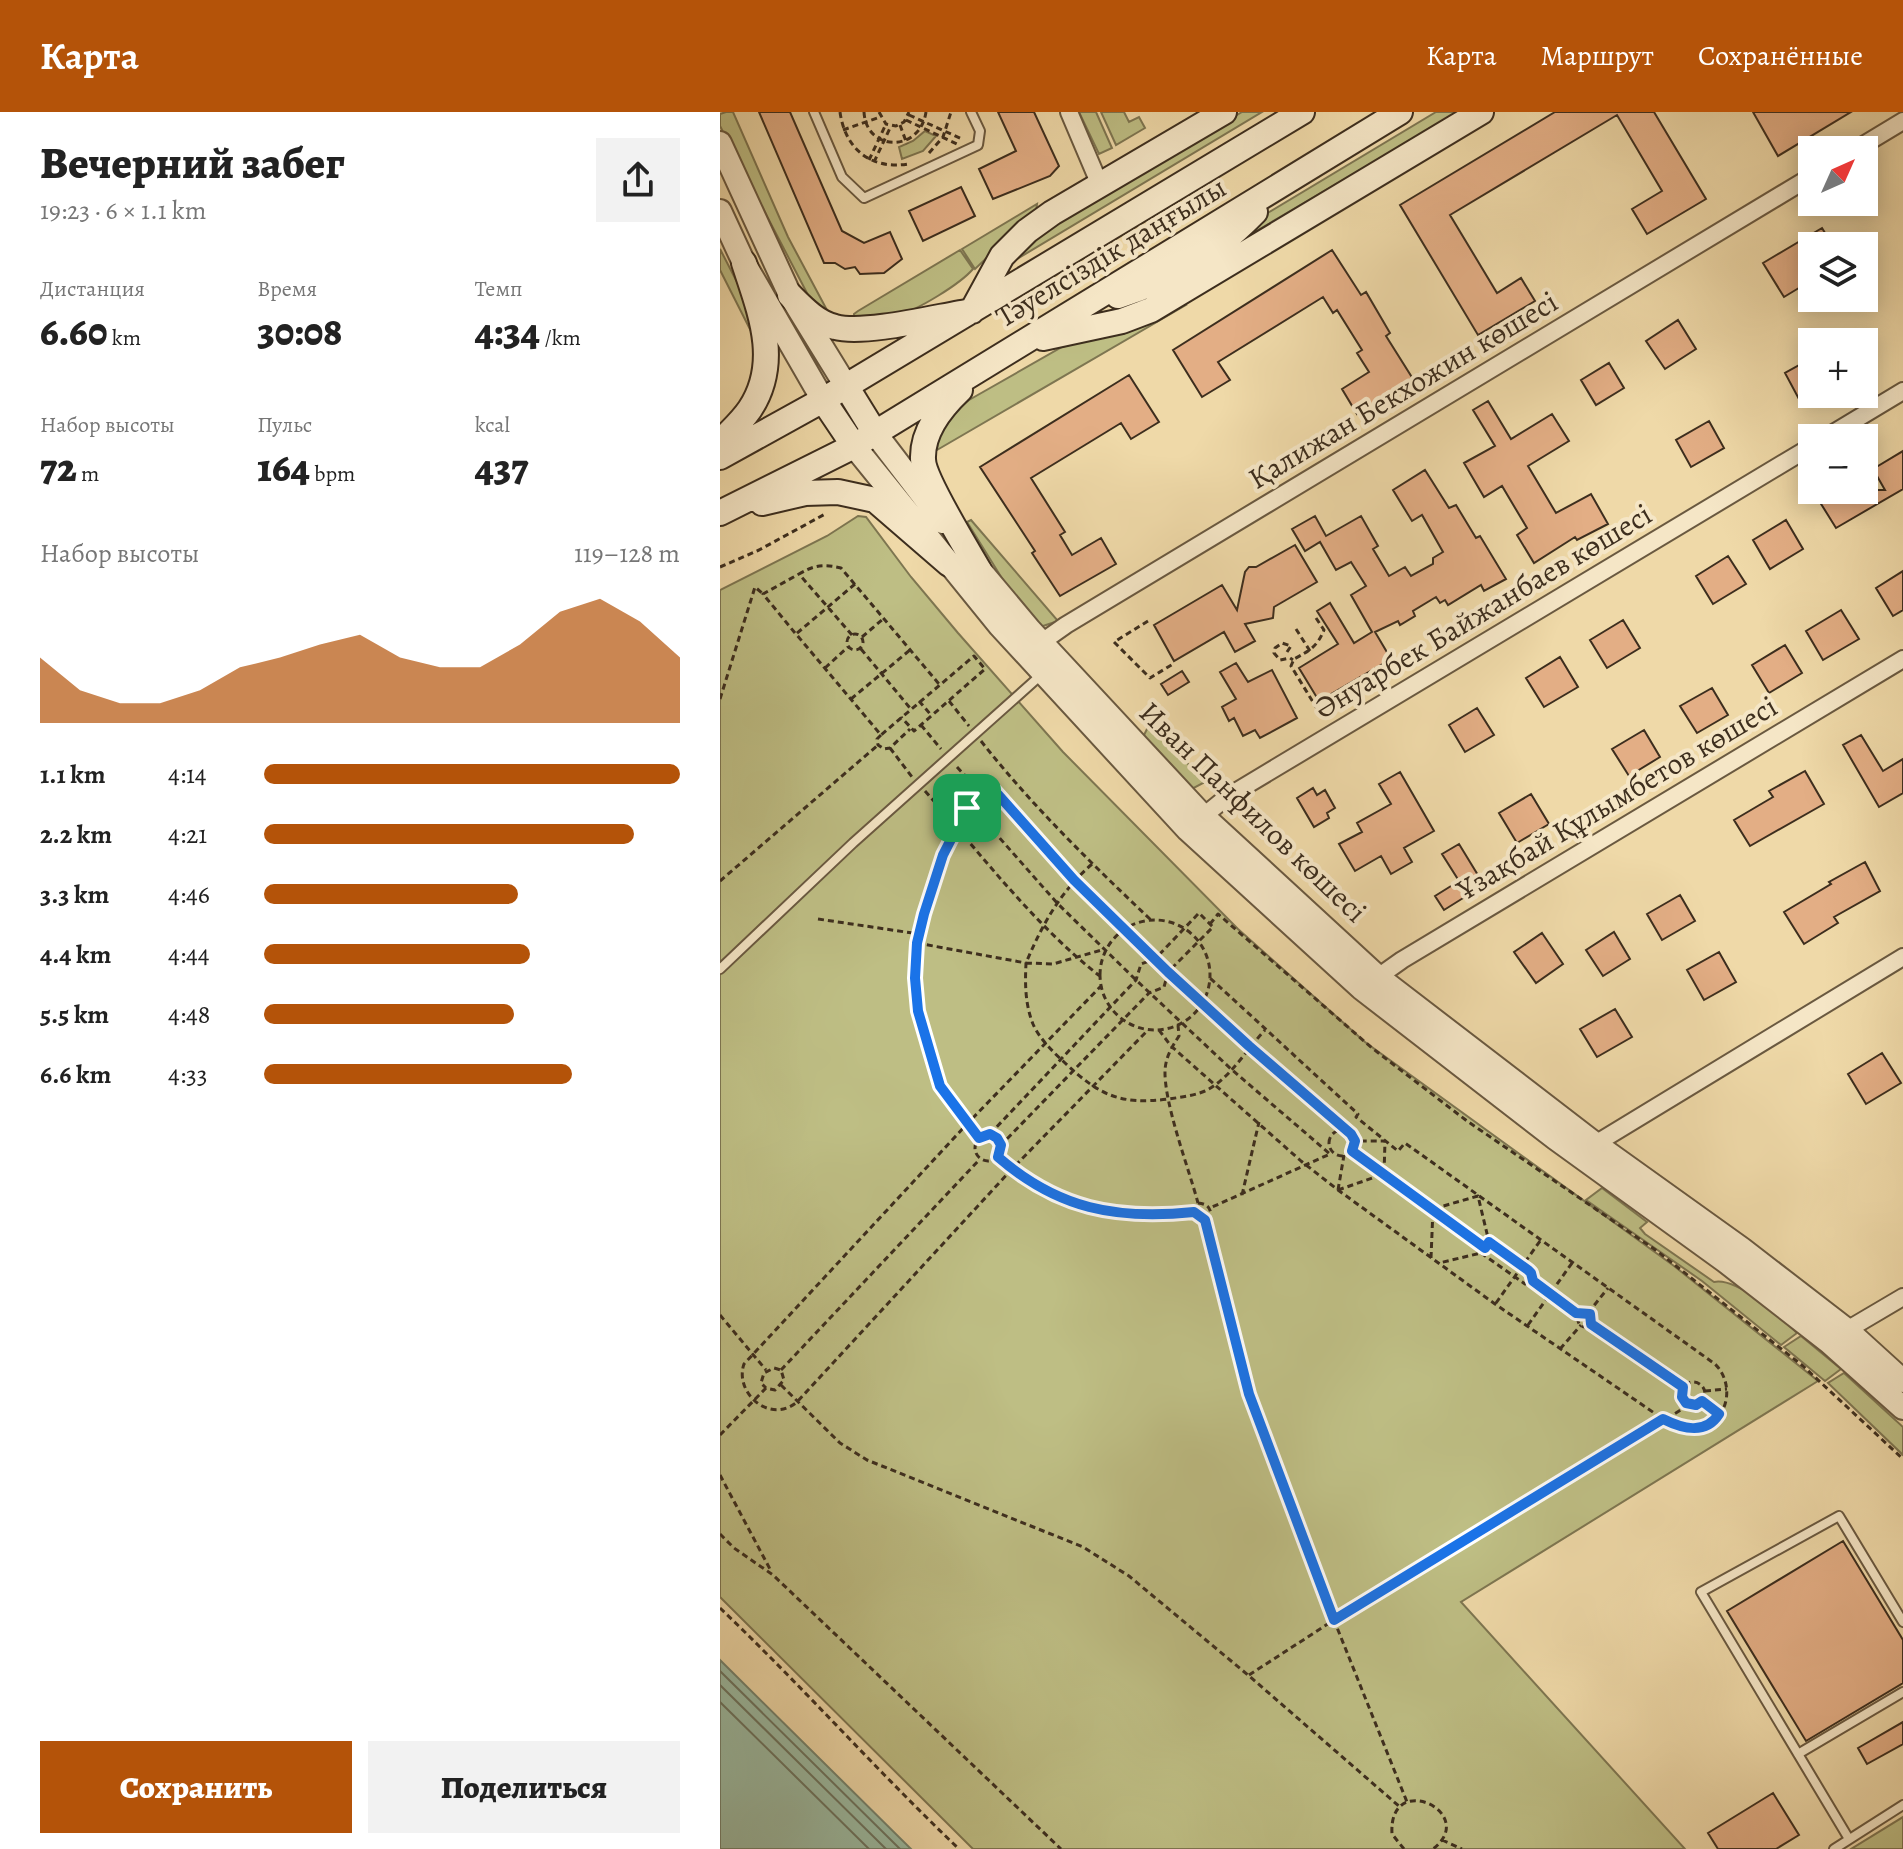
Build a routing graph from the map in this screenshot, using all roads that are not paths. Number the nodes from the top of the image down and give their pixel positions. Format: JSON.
{"nodes":[{"id":1,"x":814,"y":112,"type":"edge"},
{"id":2,"x":971,"y":112,"type":"edge"},
{"id":3,"x":1069,"y":112,"type":"edge"},
{"id":4,"x":1224,"y":112,"type":"edge"},
{"id":5,"x":1302,"y":112,"type":"edge"},
{"id":6,"x":1400,"y":112,"type":"edge"},
{"id":7,"x":1481,"y":112,"type":"edge"},
{"id":8,"x":1903,"y":121,"type":"edge"},
{"id":9,"x":1878,"y":136,"type":"edge"},
{"id":10,"x":720,"y":143,"type":"edge"},
{"id":11,"x":1100,"y":185,"type":"junction"},
{"id":12,"x":1798,"y":185,"type":"edge"},
{"id":13,"x":720,"y":211,"type":"edge"},
{"id":14,"x":744,"y":263,"type":"junction"},
{"id":15,"x":790,"y":295,"type":"junction"},
{"id":16,"x":972,"y":311,"type":"junction"},
{"id":17,"x":1025,"y":342,"type":"junction"},
{"id":18,"x":983,"y":367,"type":"junction"},
{"id":19,"x":846,"y":386,"type":"junction"},
{"id":20,"x":1903,"y":391,"type":"edge"},
{"id":21,"x":823,"y":400,"type":"junction"},
{"id":22,"x":1848,"y":424,"type":"edge"},
{"id":23,"x":865,"y":440,"type":"junction"},
{"id":24,"x":720,"y":442,"type":"edge"},
{"id":25,"x":1798,"y":454,"type":"edge"},
{"id":26,"x":720,"y":457,"type":"edge"},
{"id":27,"x":722,"y":512,"type":"edge"},
{"id":28,"x":949,"y":564,"type":"junction"},
{"id":29,"x":979,"y":570,"type":"junction"},
{"id":30,"x":1033,"y":649,"type":"junction"},
{"id":31,"x":1903,"y":659,"type":"edge"},
{"id":32,"x":1042,"y":673,"type":"junction"},
{"id":33,"x":1195,"y":823,"type":"junction"},
{"id":34,"x":1903,"y":957,"type":"edge"},
{"id":35,"x":720,"y":969,"type":"edge"},
{"id":36,"x":1369,"y":983,"type":"junction"},
{"id":37,"x":1587,"y":1149,"type":"junction"},
{"id":38,"x":1903,"y":1297,"type":"edge"},
{"id":39,"x":1847,"y":1330,"type":"junction"},
{"id":40,"x":1903,"y":1381,"type":"edge"},
{"id":41,"x":1903,"y":1408,"type":"edge"},
{"id":42,"x":1903,"y":1622,"type":"edge"},
{"id":43,"x":1903,"y":1692,"type":"edge"},
{"id":44,"x":1798,"y":1754,"type":"junction"},
{"id":45,"x":1903,"y":1805,"type":"edge"},
{"id":46,"x":1849,"y":1839,"type":"junction"},
{"id":47,"x":1834,"y":1849,"type":"edge"}],
"edges":[{"from":1,"to":2,"type":"lane"},
{"from":3,"to":11,"type":"street"},
{"from":4,"to":11,"type":"main road"},
{"from":5,"to":16,"type":"main road","name":"Тәуелсіздік даңғылы"},
{"from":6,"to":17,"type":"main road","name":"Тәуелсіздік даңғылы"},
{"from":7,"to":17,"type":"main road"},
{"from":8,"to":9,"type":"street"},
{"from":10,"to":15,"type":"street","name":"Иван Панфилов көшесі"},
{"from":11,"to":16,"type":"main road"},
{"from":12,"to":30,"type":"street","name":"Қалижан Бекхожин көшесі"},
{"from":13,"to":14,"type":"street","name":"Иван Панфилов көшесі"},
{"from":14,"to":21,"type":"street","name":"Иван Панфилов көшесі"},
{"from":14,"to":24,"type":"main road"},
{"from":15,"to":16,"type":"main road"},
{"from":15,"to":19,"type":"street","name":"Иван Панфилов көшесі"},
{"from":16,"to":19,"type":"main road","name":"Тәуелсіздік даңғылы"},
{"from":17,"to":18,"type":"main road","name":"Тәуелсіздік даңғылы"},
{"from":18,"to":23,"type":"main road","name":"Тәуелсіздік даңғылы"},
{"from":18,"to":29,"type":"main road"},
{"from":19,"to":21,"type":"main road","name":"Тәуелсіздік даңғылы"},
{"from":19,"to":23,"type":"main road","name":"Иван Панфилов көшесі"},
{"from":20,"to":22,"type":"street"},
{"from":21,"to":23,"type":"main road","name":"Иван Панфилов көшесі"},
{"from":21,"to":26,"type":"main road","name":"Тәуелсіздік даңғылы"},
{"from":23,"to":27,"type":"main road","name":"Тәуелсіздік даңғылы"},
{"from":23,"to":28,"type":"street","name":"Иван Панфилов көшесі"},
{"from":23,"to":29,"type":"street","name":"Иван Панфилов көшесі"},
{"from":25,"to":33,"type":"street","name":"Әнуарбек Байжанбаев көшесі"},
{"from":27,"to":28,"type":"main road"},
{"from":28,"to":30,"type":"street","name":"Иван Панфилов көшесі"},
{"from":29,"to":30,"type":"street","name":"Иван Панфилов көшесі"},
{"from":30,"to":32,"type":"street","name":"Иван Панфилов көшесі"},
{"from":30,"to":33,"type":"street","name":"Иван Панфилов көшесі"},
{"from":31,"to":36,"type":"street","name":"Ұзақбай Құлымбетов көшесі"},
{"from":32,"to":33,"type":"street","name":"Иван Панфилов көшесі"},
{"from":32,"to":35,"type":"lane"},
{"from":33,"to":36,"type":"street","name":"Иван Панфилов көшесі"},
{"from":34,"to":37,"type":"street"},
{"from":36,"to":37,"type":"street","name":"Иван Панфилов көшесі"},
{"from":37,"to":39,"type":"street","name":"Иван Панфилов көшесі"},
{"from":37,"to":41,"type":"street","name":"Иван Панфилов көшесі"},
{"from":38,"to":39,"type":"street"},
{"from":39,"to":40,"type":"street","name":"Иван Панфилов көшесі"},
{"from":42,"to":44,"type":"lane"},
{"from":43,"to":44,"type":"lane"},
{"from":44,"to":46,"type":"lane"},
{"from":45,"to":46,"type":"lane"},
{"from":46,"to":47,"type":"lane"}]}
